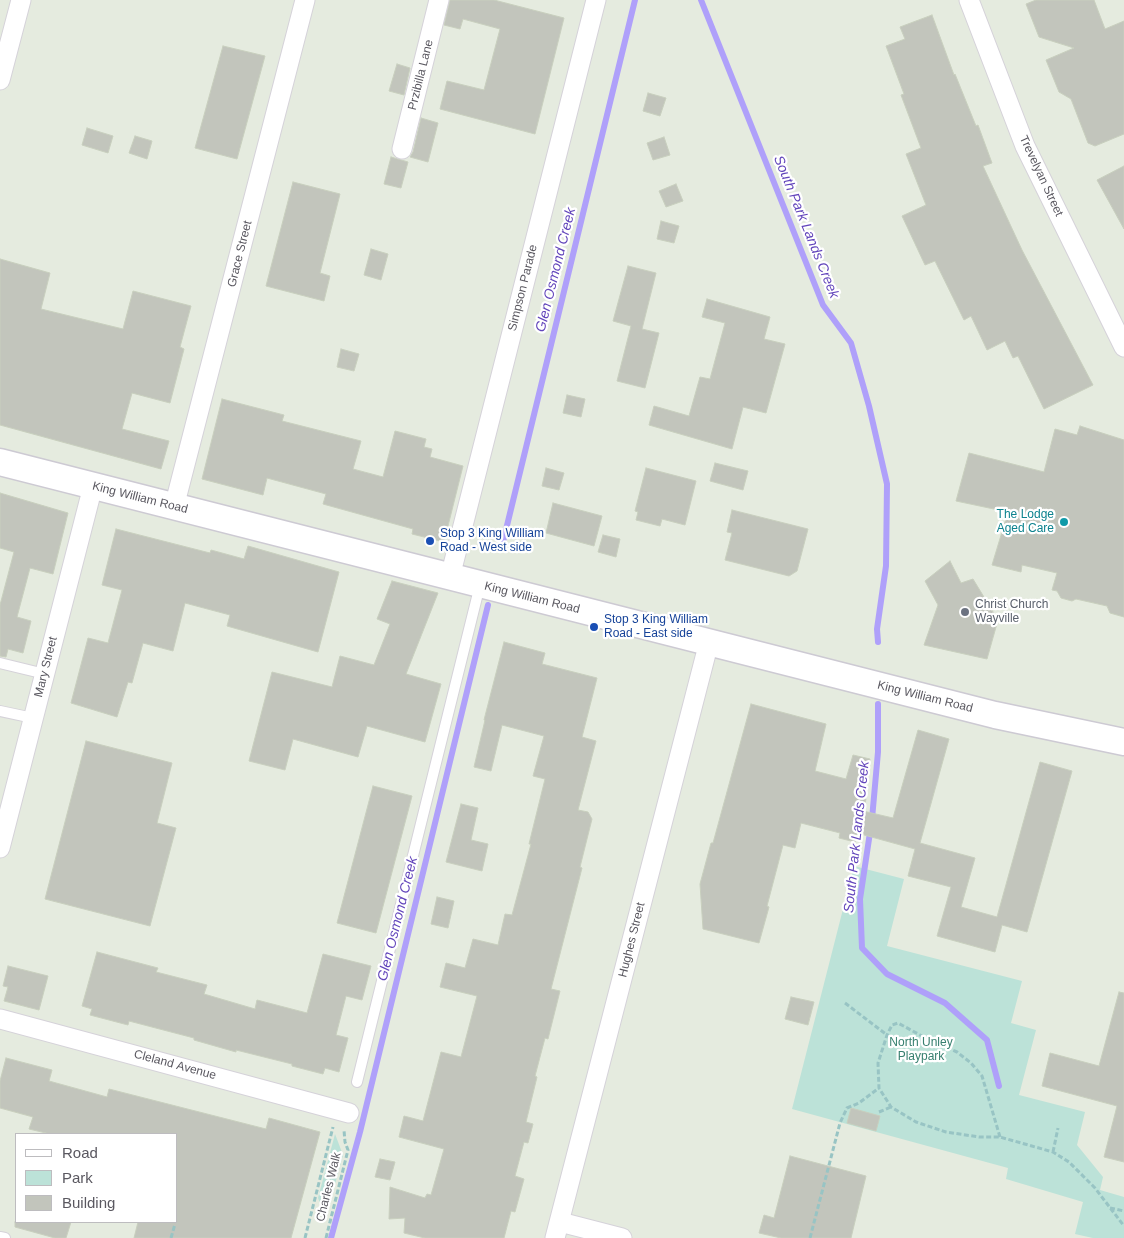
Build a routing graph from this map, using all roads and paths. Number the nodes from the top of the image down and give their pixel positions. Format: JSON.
{"nodes":[{"id":1,"x":21,"y":0,"type":"edge"},
{"id":2,"x":305,"y":0,"type":"edge"},
{"id":3,"x":439,"y":0,"type":"edge"},
{"id":4,"x":596,"y":0,"type":"edge"},
{"id":5,"x":969,"y":0,"type":"edge"},
{"id":6,"x":0,"y":80,"type":"edge"},
{"id":7,"x":402,"y":149,"type":"dead end"},
{"id":8,"x":1124,"y":348,"type":"edge"},
{"id":9,"x":0,"y":462,"type":"edge"},
{"id":10,"x":93,"y":486,"type":"junction"},
{"id":11,"x":174,"y":507,"type":"junction"},
{"id":12,"x":450,"y":577,"type":"junction"},
{"id":13,"x":480,"y":584,"type":"junction"},
{"id":14,"x":709,"y":642,"type":"junction"},
{"id":15,"x":0,"y":663,"type":"edge"},
{"id":16,"x":45,"y":674,"type":"junction"},
{"id":17,"x":0,"y":711,"type":"edge"},
{"id":18,"x":33,"y":718,"type":"junction"},
{"id":19,"x":1124,"y":742,"type":"edge"},
{"id":20,"x":0,"y":848,"type":"edge"},
{"id":21,"x":844,"y":1003,"type":"dead end"},
{"id":22,"x":0,"y":1019,"type":"edge"},
{"id":23,"x":886,"y":1035,"type":"junction"},
{"id":24,"x":357,"y":1082,"type":"dead end"},
{"id":25,"x":879,"y":1088,"type":"junction"},
{"id":26,"x":891,"y":1107,"type":"junction"},
{"id":27,"x":349,"y":1112,"type":"joint"},
{"id":28,"x":879,"y":1112,"type":"dead end"},
{"id":29,"x":334,"y":1125,"type":"dead end"},
{"id":30,"x":1058,"y":1128,"type":"dead end"},
{"id":31,"x":1000,"y":1137,"type":"junction"},
{"id":32,"x":1053,"y":1152,"type":"junction"},
{"id":33,"x":1110,"y":1208,"type":"junction"},
{"id":34,"x":1124,"y":1211,"type":"edge"},
{"id":35,"x":175,"y":1224,"type":"dead end"},
{"id":36,"x":1124,"y":1226,"type":"edge"},
{"id":37,"x":558,"y":1230,"type":"edge"},
{"id":38,"x":0,"y":1237,"type":"edge"},
{"id":39,"x":5,"y":1238,"type":"edge"},
{"id":40,"x":171,"y":1238,"type":"edge"},
{"id":41,"x":305,"y":1238,"type":"edge"},
{"id":42,"x":326,"y":1238,"type":"edge"},
{"id":43,"x":622,"y":1238,"type":"edge"},
{"id":44,"x":810,"y":1238,"type":"edge"}],
"edges":[{"from":1,"to":6,"type":"street"},
{"from":2,"to":11,"type":"street","name":"Grace Street"},
{"from":3,"to":7,"type":"street","name":"Przibilla Lane"},
{"from":4,"to":12,"type":"street","name":"Simpson Parade"},
{"from":5,"to":8,"type":"street","name":"Trevelyan Street"},
{"from":9,"to":10,"type":"main road","name":"King William Road"},
{"from":10,"to":11,"type":"main road","name":"King William Road"},
{"from":10,"to":16,"type":"street","name":"Mary Street"},
{"from":11,"to":12,"type":"main road","name":"King William Road"},
{"from":12,"to":13,"type":"main road","name":"King William Road"},
{"from":13,"to":14,"type":"main road","name":"King William Road"},
{"from":13,"to":24,"type":"lane"},
{"from":14,"to":19,"type":"main road","name":"King William Road"},
{"from":14,"to":37,"type":"street","name":"Hughes Street"},
{"from":15,"to":16,"type":"lane"},
{"from":16,"to":18,"type":"street","name":"Mary Street"},
{"from":17,"to":18,"type":"lane"},
{"from":18,"to":20,"type":"street","name":"Mary Street"},
{"from":21,"to":23,"type":"path"},
{"from":22,"to":27,"type":"street","name":"Cleland Avenue"},
{"from":23,"to":25,"type":"path"},
{"from":23,"to":31,"type":"path"},
{"from":25,"to":26,"type":"path"},
{"from":25,"to":44,"type":"path"},
{"from":26,"to":28,"type":"path"},
{"from":26,"to":31,"type":"path"},
{"from":27,"to":42,"type":"path","name":"Charles Walk"},
{"from":29,"to":41,"type":"path"},
{"from":30,"to":32,"type":"path"},
{"from":31,"to":32,"type":"path"},
{"from":32,"to":33,"type":"path"},
{"from":33,"to":34,"type":"path"},
{"from":33,"to":36,"type":"path"},
{"from":35,"to":40,"type":"path"},
{"from":37,"to":43,"type":"street"},
{"from":38,"to":39,"type":"lane"}]}
